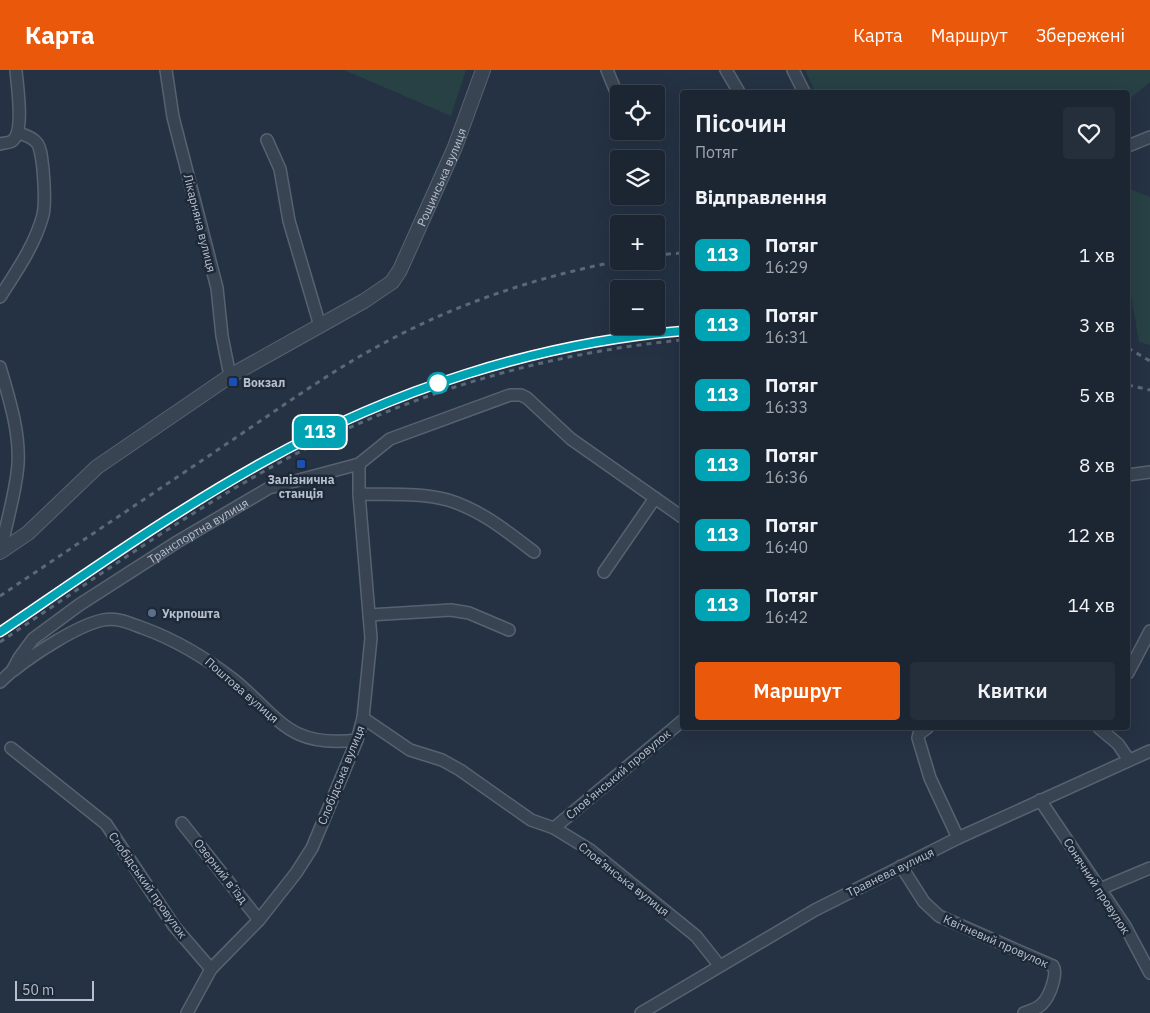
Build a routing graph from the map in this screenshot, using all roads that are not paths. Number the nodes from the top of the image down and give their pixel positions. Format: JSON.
{"nodes":[{"id":1,"x":16,"y":70,"type":"edge"},
{"id":2,"x":166,"y":70,"type":"edge"},
{"id":3,"x":483,"y":70,"type":"edge"},
{"id":4,"x":607,"y":70,"type":"edge"},
{"id":5,"x":726,"y":70,"type":"edge"},
{"id":6,"x":793,"y":70,"type":"edge"},
{"id":7,"x":613,"y":85,"type":"edge"},
{"id":8,"x":738,"y":90,"type":"edge"},
{"id":9,"x":803,"y":90,"type":"edge"},
{"id":10,"x":18,"y":133,"type":"junction"},
{"id":11,"x":1150,"y":136,"type":"edge"},
{"id":12,"x":267,"y":140,"type":"dead end"},
{"id":13,"x":0,"y":144,"type":"edge"},
{"id":14,"x":1130,"y":145,"type":"edge"},
{"id":15,"x":0,"y":297,"type":"edge"},
{"id":16,"x":320,"y":326,"type":"junction"},
{"id":17,"x":0,"y":367,"type":"edge"},
{"id":18,"x":230,"y":376,"type":"junction"},
{"id":19,"x":359,"y":464,"type":"junction"},
{"id":20,"x":1150,"y":472,"type":"edge"},
{"id":21,"x":1130,"y":475,"type":"edge"},
{"id":22,"x":359,"y":494,"type":"junction"},
{"id":23,"x":655,"y":498,"type":"junction"},
{"id":24,"x":680,"y":516,"type":"edge"},
{"id":25,"x":1,"y":551,"type":"edge"},
{"id":26,"x":534,"y":552,"type":"dead end"},
{"id":27,"x":604,"y":572,"type":"dead end"},
{"id":28,"x":369,"y":616,"type":"junction"},
{"id":29,"x":509,"y":630,"type":"dead end"},
{"id":30,"x":1150,"y":631,"type":"edge"},
{"id":31,"x":1130,"y":668,"type":"edge"},
{"id":32,"x":12,"y":671,"type":"junction"},
{"id":33,"x":0,"y":682,"type":"edge"},
{"id":34,"x":363,"y":718,"type":"junction"},
{"id":35,"x":680,"y":723,"type":"edge"},
{"id":36,"x":924,"y":730,"type":"edge"},
{"id":37,"x":1101,"y":730,"type":"edge"},
{"id":38,"x":357,"y":740,"type":"junction"},
{"id":39,"x":11,"y":748,"type":"dead end"},
{"id":40,"x":1150,"y":751,"type":"edge"},
{"id":41,"x":1129,"y":760,"type":"junction"},
{"id":42,"x":1040,"y":800,"type":"junction"},
{"id":43,"x":182,"y":823,"type":"dead end"},
{"id":44,"x":554,"y":828,"type":"junction"},
{"id":45,"x":958,"y":838,"type":"junction"},
{"id":46,"x":902,"y":866,"type":"junction"},
{"id":47,"x":1150,"y":868,"type":"edge"},
{"id":48,"x":1100,"y":889,"type":"junction"},
{"id":49,"x":259,"y":920,"type":"junction"},
{"id":50,"x":719,"y":965,"type":"junction"},
{"id":51,"x":211,"y":969,"type":"junction"},
{"id":52,"x":1150,"y":973,"type":"edge"},
{"id":53,"x":187,"y":1013,"type":"edge"},
{"id":54,"x":641,"y":1013,"type":"edge"},
{"id":55,"x":1024,"y":1013,"type":"edge"}],
"edges":[{"from":1,"to":10,"type":"street"},
{"from":2,"to":18,"type":"street","name":"Лікарняна вулиця"},
{"from":3,"to":16,"type":"street","name":"Рощинська вулиця"},
{"from":4,"to":7,"type":"street"},
{"from":5,"to":8,"type":"street"},
{"from":6,"to":9,"type":"street"},
{"from":10,"to":13,"type":"street"},
{"from":10,"to":15,"type":"street"},
{"from":11,"to":14,"type":"street"},
{"from":12,"to":16,"type":"street"},
{"from":16,"to":18,"type":"street"},
{"from":17,"to":25,"type":"street"},
{"from":18,"to":25,"type":"street"},
{"from":19,"to":22,"type":"street","name":"Слобідська вулиця"},
{"from":19,"to":23,"type":"street","name":"Транспортна вулиця"},
{"from":19,"to":32,"type":"street","name":"Транспортна вулиця"},
{"from":20,"to":21,"type":"street"},
{"from":22,"to":26,"type":"street"},
{"from":22,"to":28,"type":"street","name":"Слобідська вулиця"},
{"from":23,"to":24,"type":"street"},
{"from":23,"to":27,"type":"street"},
{"from":28,"to":29,"type":"street"},
{"from":28,"to":34,"type":"street","name":"Слобідська вулиця"},
{"from":30,"to":31,"type":"street"},
{"from":32,"to":33,"type":"street","name":"Транспортна вулиця"},
{"from":32,"to":38,"type":"street","name":"Поштова вулиця"},
{"from":34,"to":38,"type":"street","name":"Слобідська вулиця"},
{"from":34,"to":44,"type":"street","name":"Слов’янська вулиця"},
{"from":35,"to":44,"type":"street","name":"Слов’янський провулок"},
{"from":36,"to":45,"type":"street"},
{"from":37,"to":41,"type":"street"},
{"from":38,"to":49,"type":"street","name":"Слобідська вулиця"},
{"from":39,"to":51,"type":"street","name":"Слобідський провулок"},
{"from":40,"to":41,"type":"street","name":"Травнева вулиця"},
{"from":41,"to":42,"type":"street","name":"Травнева вулиця"},
{"from":42,"to":45,"type":"street","name":"Травнева вулиця"},
{"from":42,"to":48,"type":"street","name":"Сонячний провулок"},
{"from":43,"to":49,"type":"street","name":"Озерний в’їзд"},
{"from":44,"to":50,"type":"street","name":"Слов’янська вулиця"},
{"from":45,"to":46,"type":"street","name":"Травнева вулиця"},
{"from":46,"to":50,"type":"street","name":"Травнева вулиця"},
{"from":46,"to":55,"type":"street","name":"Квітневий провулок"},
{"from":47,"to":48,"type":"street"},
{"from":48,"to":52,"type":"street","name":"Сонячний провулок"},
{"from":49,"to":51,"type":"street","name":"Слобідська вулиця"},
{"from":50,"to":54,"type":"street","name":"Травнева вулиця"},
{"from":51,"to":53,"type":"street","name":"Слобідська вулиця"}]}
